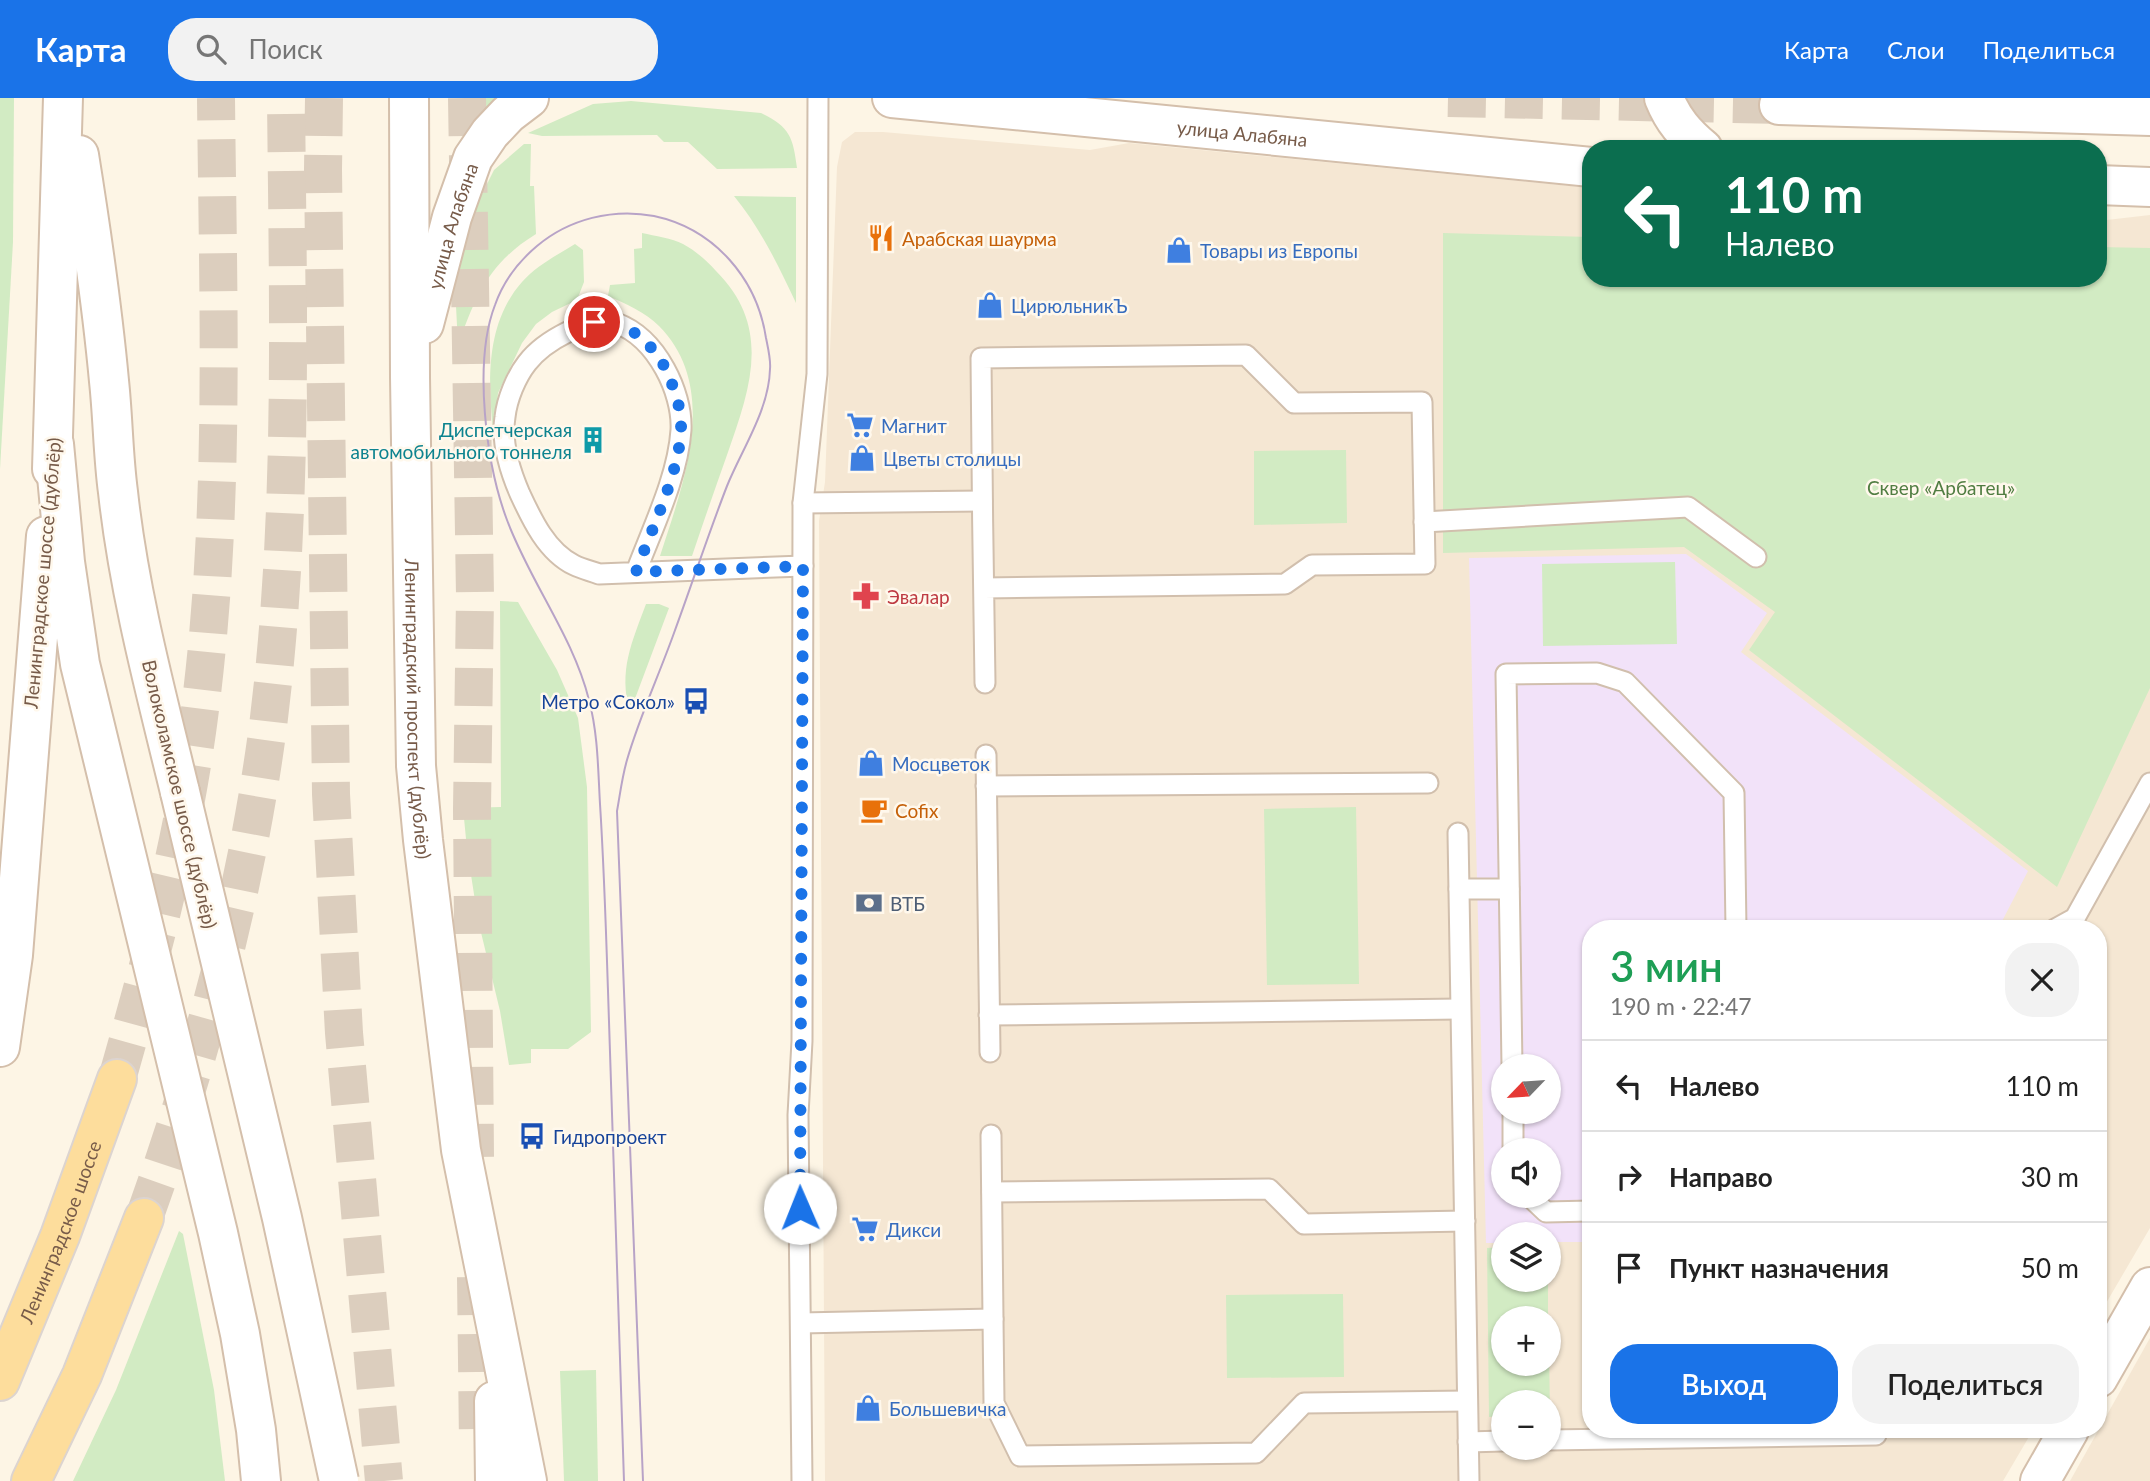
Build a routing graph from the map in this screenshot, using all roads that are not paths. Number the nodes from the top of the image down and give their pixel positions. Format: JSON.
{"nodes":[{"id":1,"x":63,"y":98,"type":"edge"},
{"id":2,"x":70,"y":98,"type":"edge"},
{"id":3,"x":409,"y":98,"type":"edge"},
{"id":4,"x":529,"y":98,"type":"edge"},
{"id":5,"x":818,"y":98,"type":"edge"},
{"id":6,"x":892,"y":98,"type":"edge"},
{"id":7,"x":1664,"y":98,"type":"edge"},
{"id":8,"x":1779,"y":105,"type":"dead end"},
{"id":9,"x":2150,"y":116,"type":"edge"},
{"id":10,"x":1693,"y":140,"type":"edge"},
{"id":11,"x":1582,"y":166,"type":"edge"},
{"id":12,"x":2107,"y":185,"type":"edge"},
{"id":13,"x":2150,"y":187,"type":"edge"},
{"id":14,"x":410,"y":377,"type":"junction"},
{"id":15,"x":54,"y":444,"type":"junction"},
{"id":16,"x":982,"y":501,"type":"junction"},
{"id":17,"x":803,"y":503,"type":"junction"},
{"id":18,"x":1424,"y":522,"type":"junction"},
{"id":19,"x":1756,"y":557,"type":"dead end"},
{"id":20,"x":803,"y":566,"type":"junction"},
{"id":21,"x":636,"y":572,"type":"junction"},
{"id":22,"x":984,"y":588,"type":"junction"},
{"id":23,"x":985,"y":684,"type":"dead end"},
{"id":24,"x":986,"y":755,"type":"dead end"},
{"id":25,"x":1428,"y":783,"type":"dead end"},
{"id":26,"x":2150,"y":783,"type":"edge"},
{"id":27,"x":986,"y":786,"type":"junction"},
{"id":28,"x":1458,"y":833,"type":"dead end"},
{"id":29,"x":1509,"y":888,"type":"junction"},
{"id":30,"x":1459,"y":889,"type":"junction"},
{"id":31,"x":1736,"y":920,"type":"edge"},
{"id":32,"x":2071,"y":920,"type":"edge"},
{"id":33,"x":1460,"y":1009,"type":"junction"},
{"id":34,"x":989,"y":1015,"type":"junction"},
{"id":35,"x":0,"y":1046,"type":"edge"},
{"id":36,"x":990,"y":1052,"type":"dead end"},
{"id":37,"x":1512,"y":1054,"type":"edge"},
{"id":38,"x":117,"y":1079,"type":"tunnel mouth"},
{"id":39,"x":991,"y":1135,"type":"dead end"},
{"id":40,"x":992,"y":1192,"type":"junction"},
{"id":41,"x":1542,"y":1208,"type":"edge"},
{"id":42,"x":1582,"y":1212,"type":"edge"},
{"id":43,"x":144,"y":1218,"type":"tunnel mouth"},
{"id":44,"x":1465,"y":1221,"type":"junction"},
{"id":45,"x":2150,"y":1287,"type":"edge"},
{"id":46,"x":495,"y":1315,"type":"junction"},
{"id":47,"x":993,"y":1319,"type":"junction"},
{"id":48,"x":801,"y":1323,"type":"junction"},
{"id":49,"x":2107,"y":1362,"type":"edge"},
{"id":50,"x":0,"y":1381,"type":"edge"},
{"id":51,"x":1467,"y":1401,"type":"junction"},
{"id":52,"x":1586,"y":1438,"type":"edge"},
{"id":53,"x":2064,"y":1438,"type":"edge"},
{"id":54,"x":1561,"y":1439,"type":"edge"},
{"id":55,"x":1491,"y":1441,"type":"edge"},
{"id":56,"x":1468,"y":1442,"type":"junction"},
{"id":57,"x":31,"y":1481,"type":"edge"},
{"id":58,"x":261,"y":1481,"type":"edge"},
{"id":59,"x":339,"y":1481,"type":"edge"},
{"id":60,"x":495,"y":1481,"type":"edge"},
{"id":61,"x":527,"y":1481,"type":"edge"},
{"id":62,"x":802,"y":1481,"type":"edge"},
{"id":63,"x":1469,"y":1481,"type":"edge"},
{"id":64,"x":2040,"y":1481,"type":"edge"}],
"edges":[{"from":1,"to":15,"type":"main road","name":"Ленинградское шоссе (дублёр)"},
{"from":2,"to":59,"type":"main road","name":"Волоколамское шоссе (дублёр)","bridge":true},
{"from":3,"to":14,"type":"main road","name":"Ленинградский проспект (дублёр)"},
{"from":4,"to":14,"type":"main road","name":"улица Алабяна"},
{"from":5,"to":17,"type":"lane"},
{"from":6,"to":11,"type":"main road","name":"улица Алабяна"},
{"from":7,"to":10,"type":"main road"},
{"from":8,"to":9,"type":"main road"},
{"from":12,"to":13,"type":"main road"},
{"from":14,"to":46,"type":"main road","name":"Ленинградский проспект (дублёр)"},
{"from":15,"to":35,"type":"main road","name":"Ленинградское шоссе (дублёр)"},
{"from":15,"to":58,"type":"main road"},
{"from":16,"to":17,"type":"lane"},
{"from":16,"to":18,"type":"lane"},
{"from":16,"to":22,"type":"lane"},
{"from":17,"to":20,"type":"lane"},
{"from":18,"to":19,"type":"lane"},
{"from":18,"to":22,"type":"lane"},
{"from":20,"to":21,"type":"lane"},
{"from":20,"to":48,"type":"lane"},
{"from":21,"to":21,"type":"lane"},
{"from":22,"to":23,"type":"lane"},
{"from":24,"to":27,"type":"lane"},
{"from":25,"to":27,"type":"lane"},
{"from":26,"to":32,"type":"lane"},
{"from":27,"to":34,"type":"lane"},
{"from":28,"to":30,"type":"lane"},
{"from":29,"to":30,"type":"lane"},
{"from":29,"to":31,"type":"lane"},
{"from":29,"to":37,"type":"lane"},
{"from":30,"to":33,"type":"lane"},
{"from":33,"to":34,"type":"lane"},
{"from":33,"to":44,"type":"lane"},
{"from":34,"to":36,"type":"lane"},
{"from":38,"to":50,"type":"main road","name":"Ленинградское шоссе"},
{"from":39,"to":40,"type":"lane"},
{"from":40,"to":44,"type":"lane"},
{"from":40,"to":47,"type":"lane"},
{"from":41,"to":42,"type":"lane"},
{"from":43,"to":57,"type":"main road"},
{"from":44,"to":51,"type":"lane"},
{"from":45,"to":49,"type":"main road"},
{"from":46,"to":60,"type":"main road"},
{"from":46,"to":61,"type":"main road"},
{"from":47,"to":48,"type":"lane"},
{"from":47,"to":51,"type":"lane"},
{"from":48,"to":62,"type":"lane"},
{"from":51,"to":56,"type":"lane"},
{"from":52,"to":54,"type":"lane"},
{"from":53,"to":64,"type":"main road"},
{"from":55,"to":56,"type":"lane"},
{"from":56,"to":63,"type":"lane"}]}
